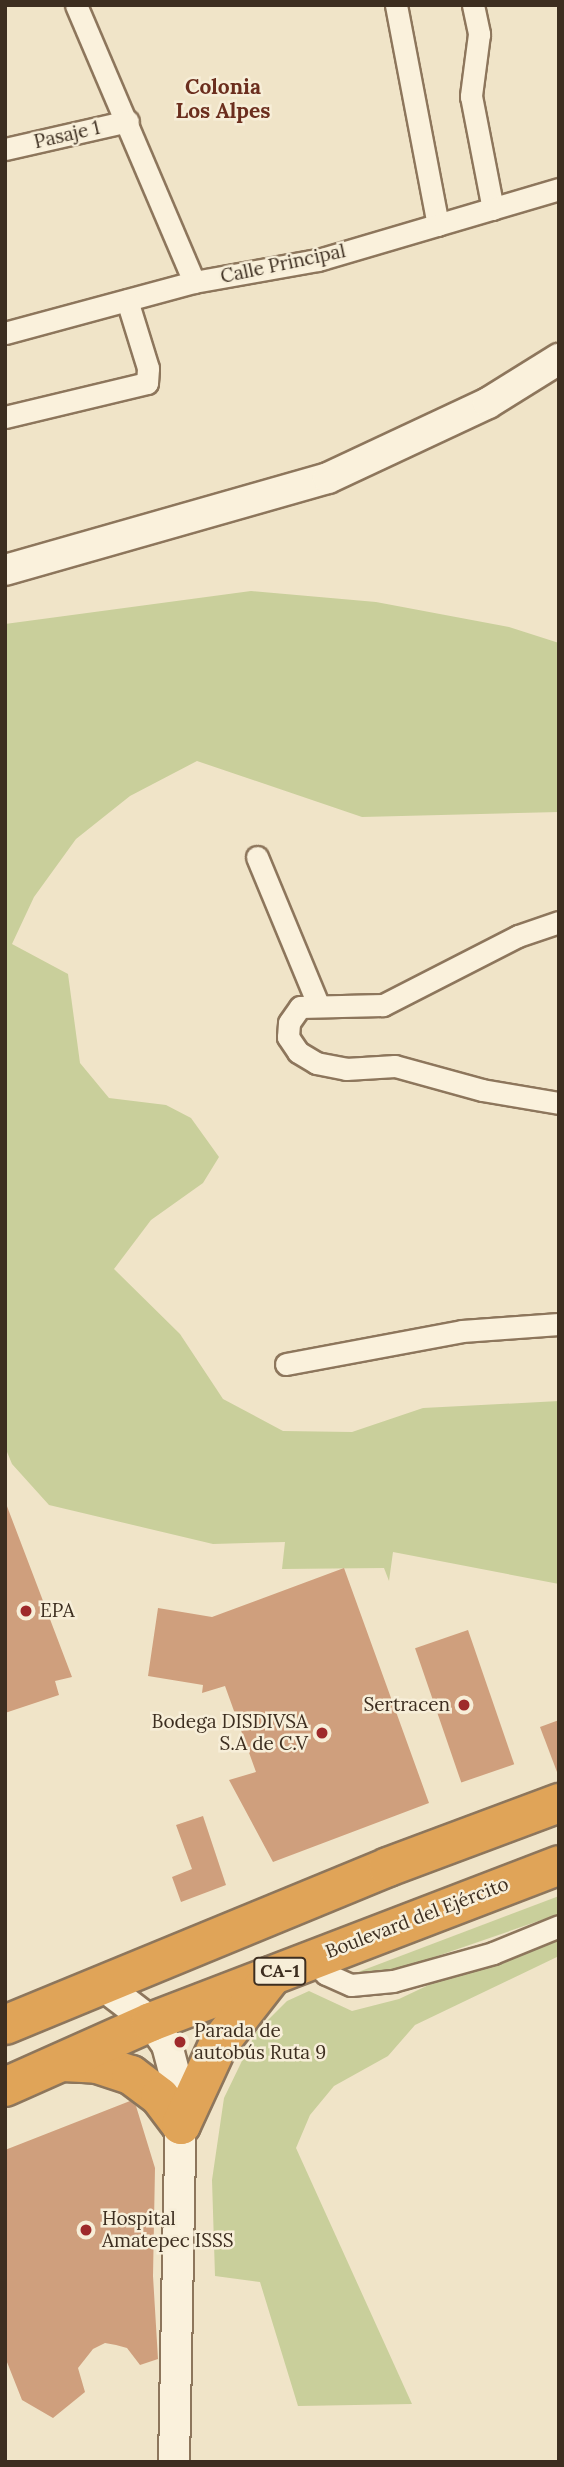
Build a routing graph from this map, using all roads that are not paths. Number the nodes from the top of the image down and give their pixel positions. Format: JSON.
{"nodes":[{"id":1,"x":76,"y":5,"type":"edge"},
{"id":2,"x":396,"y":5,"type":"edge"},
{"id":3,"x":473,"y":5,"type":"edge"},
{"id":4,"x":128,"y":121,"type":"junction"},
{"id":5,"x":5,"y":149,"type":"edge"},
{"id":6,"x":559,"y":189,"type":"edge"},
{"id":7,"x":493,"y":209,"type":"junction"},
{"id":8,"x":438,"y":225,"type":"junction"},
{"id":9,"x":194,"y":282,"type":"junction"},
{"id":10,"x":127,"y":300,"type":"junction"},
{"id":11,"x":5,"y":333,"type":"edge"},
{"id":12,"x":559,"y":359,"type":"edge"},
{"id":13,"x":5,"y":417,"type":"edge"},
{"id":14,"x":5,"y":570,"type":"edge"},
{"id":15,"x":257,"y":857,"type":"dead end"},
{"id":16,"x":559,"y":922,"type":"edge"},
{"id":17,"x":318,"y":1004,"type":"junction"},
{"id":18,"x":559,"y":1103,"type":"edge"},
{"id":19,"x":559,"y":1324,"type":"edge"},
{"id":20,"x":286,"y":1364,"type":"dead end"},
{"id":21,"x":559,"y":1803,"type":"edge"},
{"id":22,"x":559,"y":1865,"type":"edge"},
{"id":23,"x":559,"y":1926,"type":"edge"},
{"id":24,"x":310,"y":1959,"type":"junction"},
{"id":25,"x":274,"y":1973,"type":"junction"},
{"id":26,"x":100,"y":1983,"type":"junction"},
{"id":27,"x":151,"y":2022,"type":"junction"},
{"id":28,"x":5,"y":2025,"type":"edge"},
{"id":29,"x":61,"y":2062,"type":"junction"},
{"id":30,"x":5,"y":2087,"type":"edge"},
{"id":31,"x":181,"y":2125,"type":"junction"},
{"id":32,"x":174,"y":2462,"type":"edge"}],
"edges":[{"from":1,"to":4,"type":"street"},
{"from":2,"to":8,"type":"street"},
{"from":3,"to":7,"type":"street"},
{"from":4,"to":5,"type":"street","name":"Pasaje 1"},
{"from":4,"to":9,"type":"street"},
{"from":6,"to":7,"type":"street","name":"Calle Principal"},
{"from":7,"to":8,"type":"street","name":"Calle Principal"},
{"from":8,"to":9,"type":"street","name":"Calle Principal"},
{"from":9,"to":10,"type":"street","name":"Calle Principal"},
{"from":10,"to":11,"type":"street","name":"Calle Principal"},
{"from":10,"to":13,"type":"street"},
{"from":12,"to":14,"type":"main road"},
{"from":15,"to":17,"type":"street"},
{"from":16,"to":17,"type":"street"},
{"from":17,"to":18,"type":"street"},
{"from":19,"to":20,"type":"street"},
{"from":21,"to":26,"type":"highway"},
{"from":22,"to":24,"type":"highway","name":"Boulevard del Ejército","number":"CA-1"},
{"from":23,"to":24,"type":"street"},
{"from":24,"to":25,"type":"highway","name":"Boulevard del Ejército","number":"CA-1"},
{"from":25,"to":27,"type":"highway","name":"Boulevard del Ejército","number":"CA-1"},
{"from":25,"to":31,"type":"highway"},
{"from":26,"to":27,"type":"main road"},
{"from":26,"to":28,"type":"highway"},
{"from":27,"to":29,"type":"highway","name":"Boulevard del Ejército","number":"CA-1"},
{"from":27,"to":31,"type":"main road"},
{"from":29,"to":30,"type":"highway","name":"Boulevard del Ejército","number":"CA-1"},
{"from":29,"to":31,"type":"highway"},
{"from":31,"to":32,"type":"main road"}]}
